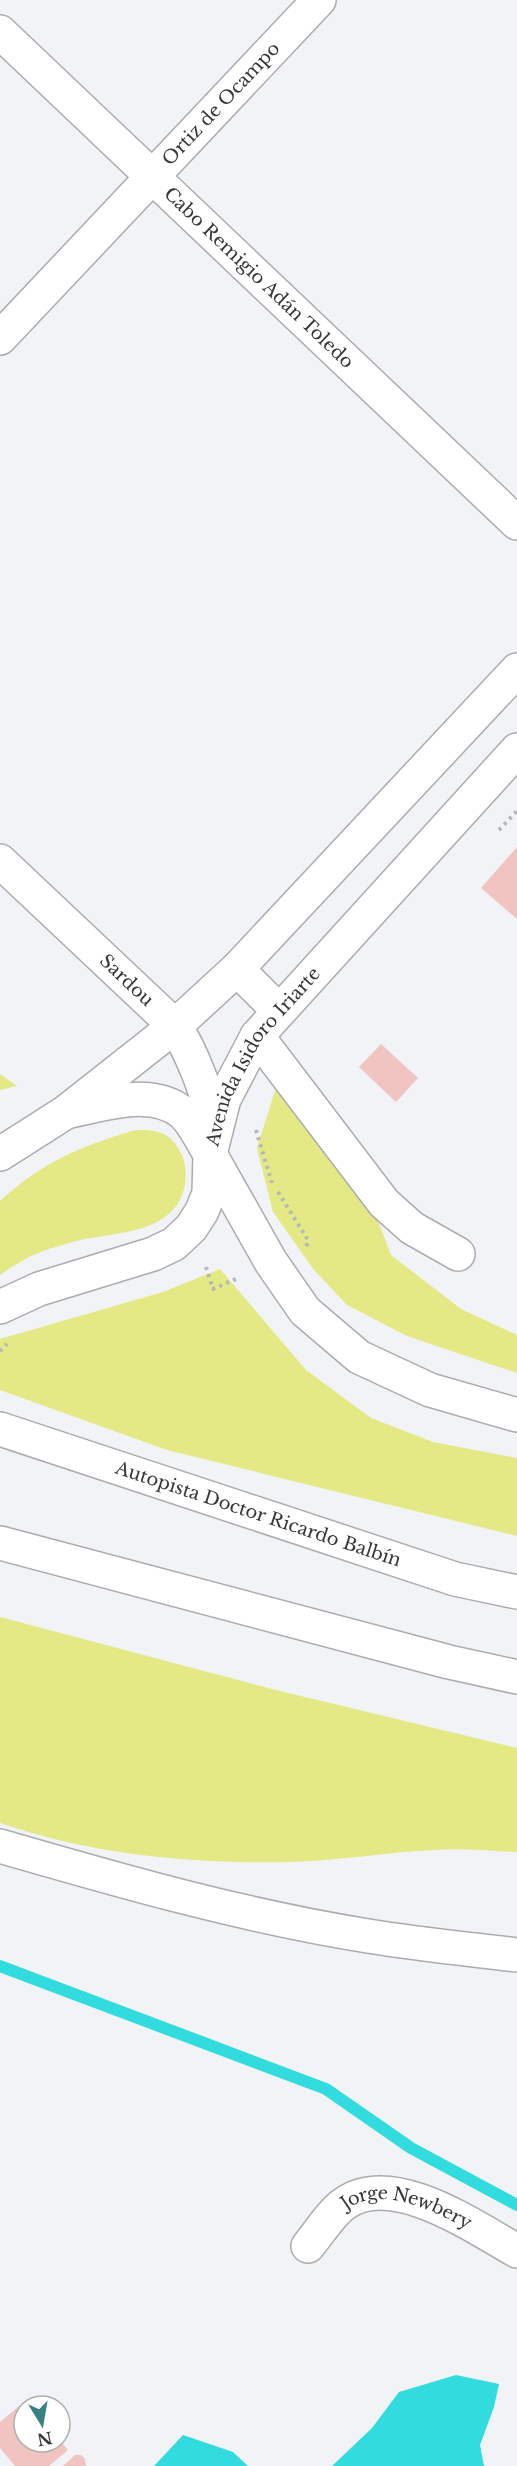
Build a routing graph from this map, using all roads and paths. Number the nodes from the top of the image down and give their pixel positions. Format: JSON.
{"nodes":[{"id":1,"x":319,"y":0,"type":"edge"},
{"id":2,"x":0,"y":32,"type":"edge"},
{"id":3,"x":152,"y":177,"type":"junction"},
{"id":4,"x":0,"y":338,"type":"edge"},
{"id":5,"x":517,"y":523,"type":"edge"},
{"id":6,"x":517,"y":670,"type":"edge"},
{"id":7,"x":517,"y":750,"type":"edge"},
{"id":8,"x":0,"y":861,"type":"edge"},
{"id":9,"x":237,"y":969,"type":"junction"},
{"id":10,"x":279,"y":1011,"type":"junction"},
{"id":11,"x":175,"y":1026,"type":"junction"},
{"id":12,"x":257,"y":1036,"type":"junction"},
{"id":13,"x":66,"y":1112,"type":"junction"},
{"id":14,"x":0,"y":1128,"type":"edge"},
{"id":15,"x":213,"y":1139,"type":"junction"},
{"id":16,"x":0,"y":1154,"type":"edge"},
{"id":17,"x":458,"y":1254,"type":"dead end"},
{"id":18,"x":0,"y":1307,"type":"edge"},
{"id":19,"x":517,"y":1415,"type":"edge"},
{"id":20,"x":0,"y":1429,"type":"edge"},
{"id":21,"x":0,"y":1543,"type":"edge"},
{"id":22,"x":517,"y":1592,"type":"edge"},
{"id":23,"x":517,"y":1677,"type":"edge"},
{"id":24,"x":0,"y":1846,"type":"edge"},
{"id":25,"x":517,"y":1955,"type":"edge"},
{"id":26,"x":308,"y":2246,"type":"dead end"},
{"id":27,"x":517,"y":2251,"type":"edge"}],
"edges":[{"from":1,"to":3,"type":"main road","name":"Ortiz de Ocampo"},
{"from":2,"to":3,"type":"main road","name":"Cabo Remigio Adán Toledo"},
{"from":3,"to":4,"type":"main road","name":"Ortiz de Ocampo"},
{"from":3,"to":5,"type":"main road","name":"Cabo Remigio Adán Toledo"},
{"from":6,"to":9,"type":"main road"},
{"from":7,"to":10,"type":"main road","name":"Avenida Isidoro Iriarte"},
{"from":8,"to":11,"type":"main road","name":"Sardou"},
{"from":9,"to":10,"type":"main road"},
{"from":9,"to":11,"type":"main road"},
{"from":10,"to":12,"type":"main road","name":"Avenida Isidoro Iriarte"},
{"from":11,"to":13,"type":"main road"},
{"from":11,"to":15,"type":"main road","name":"Sardou"},
{"from":12,"to":15,"type":"main road","name":"Avenida Isidoro Iriarte"},
{"from":12,"to":17,"type":"main road"},
{"from":13,"to":14,"type":"main road"},
{"from":13,"to":15,"type":"main road"},
{"from":13,"to":16,"type":"main road"},
{"from":15,"to":18,"type":"main road","name":"Avenida Isidoro Iriarte"},
{"from":15,"to":19,"type":"main road"},
{"from":20,"to":22,"type":"main road","name":"Autopista Doctor Ricardo Balbín"},
{"from":21,"to":23,"type":"main road"},
{"from":24,"to":25,"type":"main road"},
{"from":26,"to":27,"type":"main road","name":"Jorge Newbery"}]}
